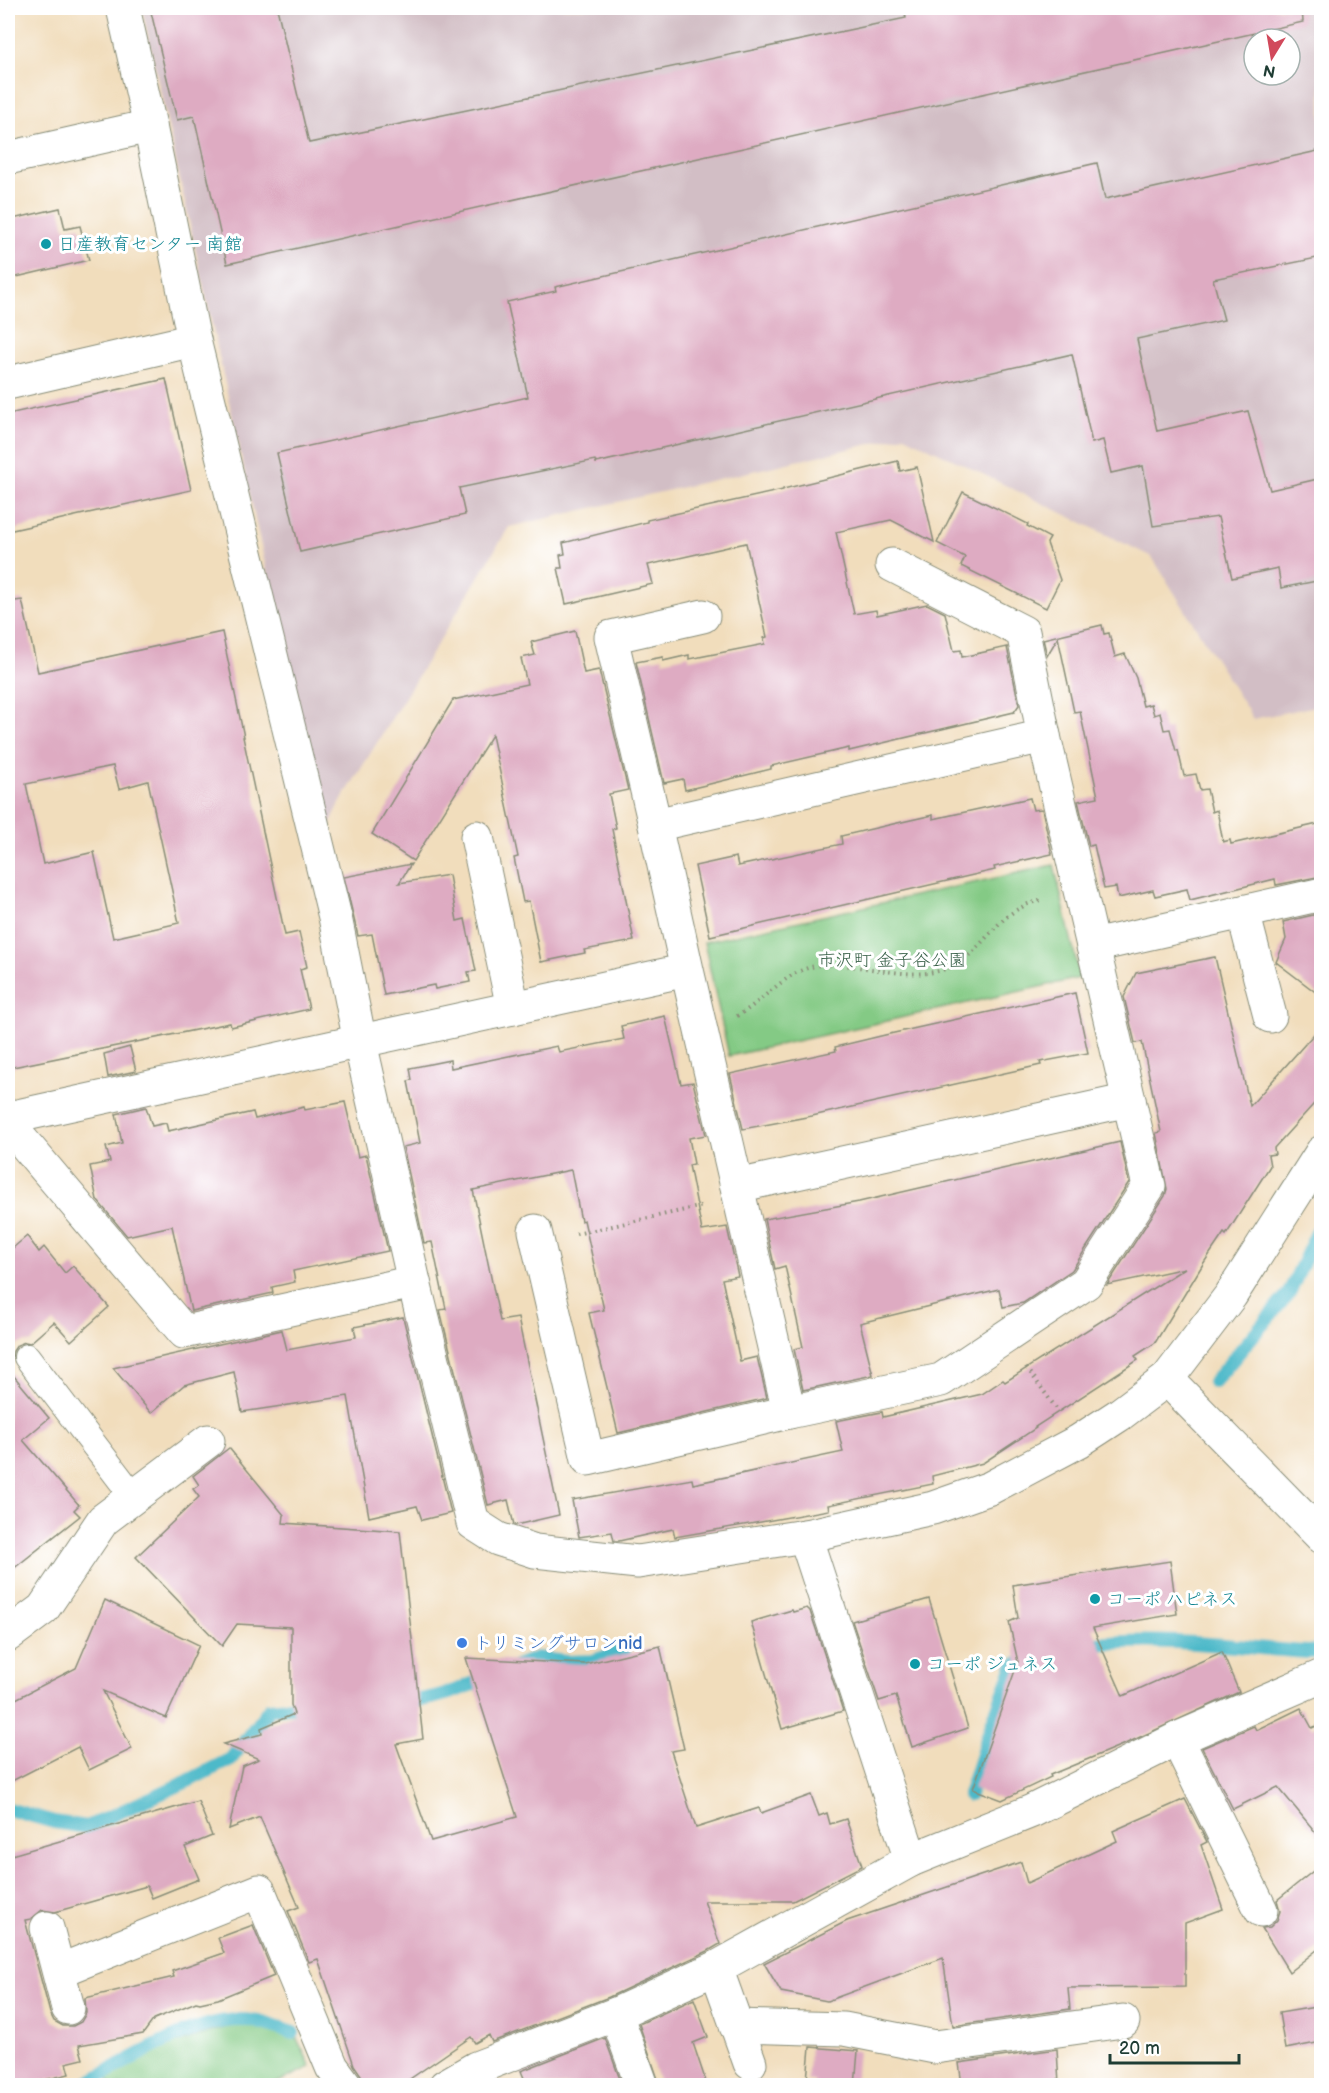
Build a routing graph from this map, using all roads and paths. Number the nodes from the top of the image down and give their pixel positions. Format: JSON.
{"nodes":[{"id":1,"x":123,"y":8,"type":"edge"},
{"id":2,"x":150,"y":126,"type":"junction"},
{"id":3,"x":8,"y":158,"type":"edge"},
{"id":4,"x":195,"y":340,"type":"junction"},
{"id":5,"x":8,"y":383,"type":"edge"},
{"id":6,"x":892,"y":565,"type":"dead end"},
{"id":7,"x":703,"y":616,"type":"dead end"},
{"id":8,"x":1044,"y":735,"type":"junction"},
{"id":9,"x":655,"y":825,"type":"junction"},
{"id":10,"x":477,"y":837,"type":"dead end"},
{"id":11,"x":1080,"y":888,"type":"junction"},
{"id":12,"x":1322,"y":894,"type":"edge"},
{"id":13,"x":1243,"y":912,"type":"junction"},
{"id":14,"x":1093,"y":946,"type":"junction"},
{"id":15,"x":687,"y":970,"type":"junction"},
{"id":16,"x":513,"y":1008,"type":"junction"},
{"id":17,"x":1270,"y":1016,"type":"dead end"},
{"id":18,"x":703,"y":1035,"type":"junction"},
{"id":19,"x":360,"y":1042,"type":"junction"},
{"id":20,"x":1129,"y":1100,"type":"junction"},
{"id":21,"x":8,"y":1118,"type":"edge"},
{"id":22,"x":8,"y":1124,"type":"edge"},
{"id":23,"x":1322,"y":1152,"type":"edge"},
{"id":24,"x":737,"y":1186,"type":"junction"},
{"id":25,"x":536,"y":1237,"type":"joint"},
{"id":26,"x":414,"y":1282,"type":"junction"},
{"id":27,"x":1005,"y":1338,"type":"junction"},
{"id":28,"x":27,"y":1357,"type":"dead end"},
{"id":29,"x":1167,"y":1380,"type":"junction"},
{"id":30,"x":789,"y":1412,"type":"junction"},
{"id":31,"x":208,"y":1441,"type":"dead end"},
{"id":32,"x":1079,"y":1441,"type":"junction"},
{"id":33,"x":133,"y":1496,"type":"junction"},
{"id":34,"x":806,"y":1536,"type":"junction"},
{"id":35,"x":1322,"y":1537,"type":"edge"},
{"id":36,"x":8,"y":1635,"type":"edge"},
{"id":37,"x":1322,"y":1676,"type":"edge"},
{"id":38,"x":1177,"y":1739,"type":"junction"},
{"id":39,"x":911,"y":1860,"type":"junction"},
{"id":40,"x":1262,"y":1910,"type":"dead end"},
{"id":41,"x":47,"y":1928,"type":"dead end"},
{"id":42,"x":716,"y":1968,"type":"junction"},
{"id":43,"x":59,"y":1971,"type":"junction"},
{"id":44,"x":68,"y":2008,"type":"dead end"},
{"id":45,"x":616,"y":2014,"type":"junction"},
{"id":46,"x":1124,"y":2021,"type":"dead end"},
{"id":47,"x":736,"y":2026,"type":"junction"},
{"id":48,"x":750,"y":2063,"type":"dead end"},
{"id":49,"x":492,"y":2073,"type":"edge"},
{"id":50,"x":346,"y":2085,"type":"edge"},
{"id":51,"x":445,"y":2085,"type":"edge"},
{"id":52,"x":642,"y":2085,"type":"edge"}],
"edges":[{"from":1,"to":2,"type":"street"},
{"from":2,"to":3,"type":"street"},
{"from":2,"to":4,"type":"street"},
{"from":4,"to":5,"type":"street"},
{"from":4,"to":19,"type":"street"},
{"from":6,"to":8,"type":"street"},
{"from":7,"to":9,"type":"street"},
{"from":8,"to":9,"type":"street"},
{"from":8,"to":11,"type":"street"},
{"from":9,"to":15,"type":"street"},
{"from":10,"to":16,"type":"street"},
{"from":11,"to":14,"type":"street"},
{"from":11,"to":18,"type":"path"},
{"from":12,"to":13,"type":"street"},
{"from":13,"to":14,"type":"street"},
{"from":13,"to":17,"type":"street"},
{"from":14,"to":20,"type":"street"},
{"from":15,"to":16,"type":"street"},
{"from":15,"to":18,"type":"street"},
{"from":16,"to":19,"type":"street"},
{"from":18,"to":24,"type":"street"},
{"from":19,"to":21,"type":"street"},
{"from":19,"to":26,"type":"street"},
{"from":20,"to":24,"type":"street"},
{"from":20,"to":27,"type":"street"},
{"from":22,"to":26,"type":"street"},
{"from":23,"to":29,"type":"street"},
{"from":24,"to":25,"type":"path"},
{"from":24,"to":30,"type":"street"},
{"from":25,"to":30,"type":"street"},
{"from":26,"to":34,"type":"street"},
{"from":27,"to":30,"type":"street"},
{"from":27,"to":32,"type":"path"},
{"from":28,"to":33,"type":"lane"},
{"from":29,"to":32,"type":"street"},
{"from":29,"to":35,"type":"street"},
{"from":31,"to":33,"type":"street"},
{"from":32,"to":34,"type":"street"},
{"from":33,"to":36,"type":"street"},
{"from":34,"to":39,"type":"street"},
{"from":37,"to":38,"type":"street"},
{"from":38,"to":39,"type":"street"},
{"from":38,"to":40,"type":"street"},
{"from":39,"to":42,"type":"street"},
{"from":41,"to":43,"type":"street"},
{"from":42,"to":45,"type":"street"},
{"from":42,"to":47,"type":"street"},
{"from":43,"to":44,"type":"street"},
{"from":43,"to":50,"type":"street"},
{"from":45,"to":49,"type":"street"},
{"from":45,"to":52,"type":"street"},
{"from":46,"to":47,"type":"street"},
{"from":47,"to":48,"type":"street"},
{"from":49,"to":51,"type":"street"}]}
